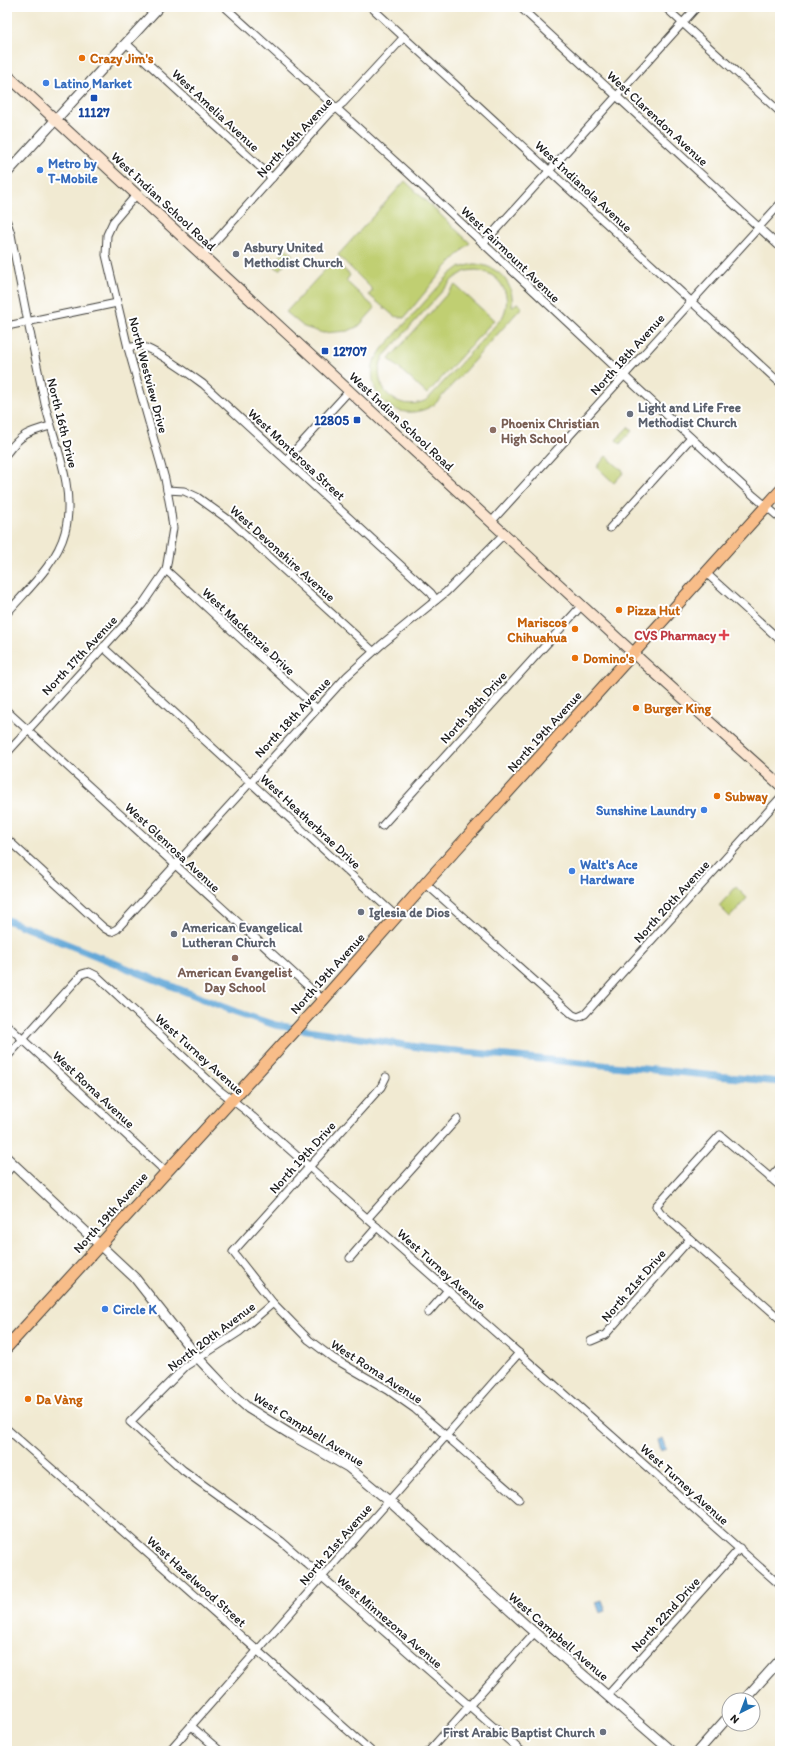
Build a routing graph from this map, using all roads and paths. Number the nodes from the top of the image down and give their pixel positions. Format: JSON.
{"nodes":[{"id":1,"x":159,"y":7,"type":"edge"},
{"id":2,"x":226,"y":7,"type":"edge"},
{"id":3,"x":371,"y":7,"type":"edge"},
{"id":4,"x":520,"y":7,"type":"edge"},
{"id":5,"x":665,"y":7,"type":"edge"},
{"id":6,"x":697,"y":7,"type":"edge"},
{"id":7,"x":683,"y":23,"type":"junction"},
{"id":8,"x":404,"y":37,"type":"junction"},
{"id":9,"x":126,"y":43,"type":"junction"},
{"id":10,"x":7,"y":75,"type":"edge"},
{"id":11,"x":617,"y":96,"type":"junction"},
{"id":12,"x":336,"y":108,"type":"junction"},
{"id":13,"x":780,"y":112,"type":"edge"},
{"id":14,"x":56,"y":119,"type":"junction"},
{"id":15,"x":548,"y":170,"type":"junction"},
{"id":16,"x":7,"y":173,"type":"edge"},
{"id":17,"x":272,"y":178,"type":"junction"},
{"id":18,"x":137,"y":194,"type":"junction"},
{"id":19,"x":780,"y":204,"type":"edge"},
{"id":20,"x":7,"y":222,"type":"edge"},
{"id":21,"x":759,"y":227,"type":"junction"},
{"id":22,"x":483,"y":244,"type":"junction"},
{"id":23,"x":780,"y":247,"type":"edge"},
{"id":24,"x":203,"y":255,"type":"junction"},
{"id":25,"x":692,"y":302,"type":"junction"},
{"id":26,"x":117,"y":303,"type":"junction"},
{"id":27,"x":27,"y":321,"type":"junction"},
{"id":28,"x":7,"y":326,"type":"edge"},
{"id":29,"x":128,"y":348,"type":"junction"},
{"id":30,"x":624,"y":376,"type":"junction"},
{"id":31,"x":780,"y":383,"type":"edge"},
{"id":32,"x":350,"y":390,"type":"junction"},
{"id":33,"x":50,"y":426,"type":"junction"},
{"id":34,"x":691,"y":438,"type":"junction"},
{"id":35,"x":7,"y":453,"type":"edge"},
{"id":36,"x":286,"y":460,"type":"junction"},
{"id":37,"x":167,"y":490,"type":"junction"},
{"id":38,"x":780,"y":491,"type":"edge"},
{"id":39,"x":766,"y":506,"type":"junction"},
{"id":40,"x":780,"y":518,"type":"edge"},
{"id":41,"x":492,"y":521,"type":"junction"},
{"id":42,"x":610,"y":528,"type":"dead end"},
{"id":43,"x":505,"y":533,"type":"junction"},
{"id":44,"x":166,"y":570,"type":"junction"},
{"id":45,"x":706,"y":573,"type":"junction"},
{"id":46,"x":436,"y":600,"type":"junction"},
{"id":47,"x":582,"y":605,"type":"junction"},
{"id":48,"x":7,"y":613,"type":"edge"},
{"id":49,"x":780,"y":640,"type":"edge"},
{"id":50,"x":103,"y":647,"type":"junction"},
{"id":51,"x":373,"y":651,"type":"junction"},
{"id":52,"x":634,"y":653,"type":"junction"},
{"id":53,"x":316,"y":708,"type":"junction"},
{"id":54,"x":7,"y":711,"type":"edge"},
{"id":55,"x":28,"y":730,"type":"junction"},
{"id":56,"x":7,"y":753,"type":"edge"},
{"id":57,"x":250,"y":781,"type":"junction"},
{"id":58,"x":780,"y":785,"type":"edge"},
{"id":59,"x":780,"y":798,"type":"edge"},
{"id":60,"x":382,"y":826,"type":"dead end"},
{"id":61,"x":7,"y":839,"type":"edge"},
{"id":62,"x":175,"y":865,"type":"junction"},
{"id":63,"x":426,"y":884,"type":"junction"},
{"id":64,"x":396,"y":916,"type":"junction"},
{"id":65,"x":322,"y":1000,"type":"junction"},
{"id":66,"x":7,"y":1025,"type":"edge"},
{"id":67,"x":23,"y":1039,"type":"junction"},
{"id":68,"x":7,"y":1057,"type":"edge"},
{"id":69,"x":386,"y":1077,"type":"dead end"},
{"id":70,"x":231,"y":1100,"type":"junction"},
{"id":71,"x":457,"y":1119,"type":"dead end"},
{"id":72,"x":7,"y":1158,"type":"edge"},
{"id":73,"x":14,"y":1164,"type":"junction"},
{"id":74,"x":309,"y":1167,"type":"junction"},
{"id":75,"x":780,"y":1167,"type":"edge"},
{"id":76,"x":166,"y":1171,"type":"junction"},
{"id":77,"x":7,"y":1172,"type":"edge"},
{"id":78,"x":770,"y":1178,"type":"junction"},
{"id":79,"x":780,"y":1186,"type":"edge"},
{"id":80,"x":368,"y":1219,"type":"junction"},
{"id":81,"x":377,"y":1227,"type":"junction"},
{"id":82,"x":690,"y":1239,"type":"junction"},
{"id":83,"x":100,"y":1244,"type":"junction"},
{"id":84,"x":233,"y":1252,"type":"joint"},
{"id":85,"x":350,"y":1258,"type":"dead end"},
{"id":86,"x":448,"y":1291,"type":"junction"},
{"id":87,"x":273,"y":1303,"type":"junction"},
{"id":88,"x":428,"y":1313,"type":"dead end"},
{"id":89,"x":780,"y":1319,"type":"edge"},
{"id":90,"x":591,"y":1341,"type":"dead end"},
{"id":91,"x":7,"y":1347,"type":"edge"},
{"id":92,"x":519,"y":1353,"type":"junction"},
{"id":93,"x":198,"y":1358,"type":"junction"},
{"id":94,"x":130,"y":1422,"type":"joint"},
{"id":95,"x":7,"y":1429,"type":"edge"},
{"id":96,"x":447,"y":1435,"type":"junction"},
{"id":97,"x":519,"y":1499,"type":"dead end"},
{"id":98,"x":389,"y":1501,"type":"junction"},
{"id":99,"x":740,"y":1548,"type":"junction"},
{"id":100,"x":322,"y":1577,"type":"junction"},
{"id":101,"x":780,"y":1585,"type":"edge"},
{"id":102,"x":534,"y":1632,"type":"junction"},
{"id":103,"x":258,"y":1651,"type":"junction"},
{"id":104,"x":780,"y":1660,"type":"edge"},
{"id":105,"x":751,"y":1692,"type":"edge"},
{"id":106,"x":608,"y":1696,"type":"junction"},
{"id":107,"x":468,"y":1706,"type":"junction"},
{"id":108,"x":721,"y":1725,"type":"edge"},
{"id":109,"x":191,"y":1726,"type":"junction"},
{"id":110,"x":169,"y":1751,"type":"edge"},
{"id":111,"x":220,"y":1751,"type":"edge"},
{"id":112,"x":370,"y":1751,"type":"edge"},
{"id":113,"x":428,"y":1751,"type":"edge"},
{"id":114,"x":521,"y":1751,"type":"edge"},
{"id":115,"x":671,"y":1751,"type":"edge"},
{"id":116,"x":698,"y":1751,"type":"edge"}],
"edges":[{"from":1,"to":9,"type":"street"},
{"from":2,"to":12,"type":"street","name":"West Fairmount Avenue"},
{"from":3,"to":8,"type":"street","name":"West Indianola Avenue"},
{"from":4,"to":11,"type":"street","name":"West Clarendon Avenue"},
{"from":5,"to":7,"type":"street"},
{"from":6,"to":7,"type":"street"},
{"from":7,"to":11,"type":"street"},
{"from":7,"to":13,"type":"street"},
{"from":8,"to":12,"type":"street","name":"North 16th Avenue"},
{"from":8,"to":15,"type":"street","name":"West Indianola Avenue"},
{"from":9,"to":14,"type":"street"},
{"from":9,"to":17,"type":"street","name":"West Amelia Avenue"},
{"from":10,"to":14,"type":"main road","name":"West Indian School Road"},
{"from":11,"to":15,"type":"street"},
{"from":11,"to":21,"type":"street","name":"West Clarendon Avenue"},
{"from":12,"to":17,"type":"street","name":"North 16th Avenue"},
{"from":12,"to":22,"type":"street","name":"West Fairmount Avenue"},
{"from":14,"to":16,"type":"street"},
{"from":14,"to":18,"type":"main road","name":"West Indian School Road"},
{"from":15,"to":22,"type":"street"},
{"from":15,"to":25,"type":"street","name":"West Indianola Avenue"},
{"from":17,"to":24,"type":"street","name":"North 16th Avenue"},
{"from":18,"to":24,"type":"main road","name":"West Indian School Road"},
{"from":18,"to":26,"type":"street","name":"North Westview Drive"},
{"from":19,"to":21,"type":"street","name":"North 18th Avenue"},
{"from":20,"to":27,"type":"street","name":"North 16th Drive"},
{"from":21,"to":23,"type":"street","name":"West Clarendon Avenue"},
{"from":21,"to":25,"type":"street","name":"North 18th Avenue"},
{"from":22,"to":30,"type":"street","name":"West Fairmount Avenue"},
{"from":24,"to":32,"type":"main road","name":"West Indian School Road"},
{"from":25,"to":30,"type":"street","name":"North 18th Avenue"},
{"from":25,"to":31,"type":"street","name":"West Indianola Avenue"},
{"from":26,"to":27,"type":"street"},
{"from":26,"to":29,"type":"street","name":"North Westview Drive"},
{"from":27,"to":28,"type":"street"},
{"from":27,"to":33,"type":"street","name":"North 16th Drive"},
{"from":29,"to":36,"type":"street","name":"West Monterosa Street"},
{"from":29,"to":37,"type":"street","name":"North Westview Drive"},
{"from":30,"to":34,"type":"street","name":"West Fairmount Avenue"},
{"from":30,"to":41,"type":"street","name":"North 18th Avenue"},
{"from":32,"to":36,"type":"street"},
{"from":32,"to":41,"type":"main road","name":"West Indian School Road"},
{"from":33,"to":35,"type":"street"},
{"from":33,"to":48,"type":"street","name":"North 16th Drive"},
{"from":34,"to":39,"type":"street","name":"West Fairmount Avenue"},
{"from":34,"to":42,"type":"street"},
{"from":36,"to":46,"type":"street","name":"West Monterosa Street"},
{"from":37,"to":44,"type":"street","name":"North Westview Drive"},
{"from":37,"to":51,"type":"street","name":"West Devonshire Avenue"},
{"from":38,"to":39,"type":"main road","name":"North 19th Avenue"},
{"from":39,"to":40,"type":"street","name":"West Fairmount Avenue"},
{"from":39,"to":45,"type":"main road","name":"North 19th Avenue"},
{"from":41,"to":43,"type":"main road","name":"West Indian School Road"},
{"from":43,"to":46,"type":"street","name":"North 18th Avenue"},
{"from":43,"to":47,"type":"main road","name":"West Indian School Road"},
{"from":44,"to":50,"type":"street","name":"North 17th Avenue"},
{"from":44,"to":53,"type":"street","name":"West Mackenzie Drive"},
{"from":45,"to":49,"type":"street"},
{"from":45,"to":52,"type":"main road","name":"North 19th Avenue"},
{"from":46,"to":51,"type":"street","name":"North 18th Avenue"},
{"from":47,"to":52,"type":"main road","name":"West Indian School Road"},
{"from":47,"to":60,"type":"street","name":"North 18th Drive"},
{"from":50,"to":55,"type":"street","name":"North 17th Avenue"},
{"from":50,"to":57,"type":"street","name":"West Heatherbrae Drive"},
{"from":51,"to":53,"type":"street","name":"North 18th Avenue"},
{"from":52,"to":58,"type":"main road","name":"West Indian School Road"},
{"from":52,"to":63,"type":"main road","name":"North 19th Avenue"},
{"from":53,"to":57,"type":"street","name":"North 18th Avenue"},
{"from":54,"to":55,"type":"street","name":"West Glenrosa Avenue"},
{"from":55,"to":56,"type":"street","name":"North 17th Avenue"},
{"from":55,"to":62,"type":"street","name":"West Glenrosa Avenue"},
{"from":57,"to":62,"type":"street","name":"North 18th Avenue"},
{"from":57,"to":64,"type":"street","name":"West Heatherbrae Drive"},
{"from":59,"to":63,"type":"street","name":"North 20th Avenue"},
{"from":61,"to":62,"type":"street","name":"North 18th Avenue"},
{"from":62,"to":65,"type":"street","name":"West Glenrosa Avenue"},
{"from":63,"to":64,"type":"main road","name":"North 19th Avenue"},
{"from":64,"to":65,"type":"main road","name":"North 19th Avenue"},
{"from":65,"to":70,"type":"main road","name":"North 19th Avenue"},
{"from":66,"to":67,"type":"street","name":"West Roma Avenue"},
{"from":67,"to":68,"type":"street"},
{"from":67,"to":70,"type":"street","name":"West Turney Avenue"},
{"from":67,"to":76,"type":"street","name":"West Roma Avenue"},
{"from":69,"to":74,"type":"street","name":"North 19th Drive"},
{"from":70,"to":74,"type":"street","name":"West Turney Avenue"},
{"from":70,"to":76,"type":"main road","name":"North 19th Avenue"},
{"from":71,"to":80,"type":"street"},
{"from":72,"to":73,"type":"street","name":"West Campbell Avenue"},
{"from":73,"to":77,"type":"street"},
{"from":73,"to":83,"type":"street","name":"West Campbell Avenue"},
{"from":74,"to":80,"type":"street","name":"West Turney Avenue"},
{"from":74,"to":84,"type":"street","name":"North 19th Drive"},
{"from":75,"to":78,"type":"street"},
{"from":76,"to":83,"type":"main road","name":"North 19th Avenue"},
{"from":78,"to":79,"type":"street"},
{"from":78,"to":82,"type":"street"},
{"from":80,"to":81,"type":"street","name":"West Turney Avenue"},
{"from":81,"to":85,"type":"street"},
{"from":81,"to":86,"type":"street","name":"West Turney Avenue"},
{"from":82,"to":89,"type":"street"},
{"from":82,"to":90,"type":"street","name":"North 21st Drive"},
{"from":83,"to":91,"type":"main road","name":"North 19th Avenue"},
{"from":83,"to":93,"type":"street","name":"West Campbell Avenue"},
{"from":84,"to":87,"type":"street","name":"West Roma Avenue"},
{"from":86,"to":88,"type":"street"},
{"from":86,"to":92,"type":"street","name":"West Turney Avenue"},
{"from":87,"to":93,"type":"street","name":"North 20th Avenue"},
{"from":87,"to":96,"type":"street","name":"West Roma Avenue"},
{"from":92,"to":96,"type":"street","name":"North 21st Avenue"},
{"from":92,"to":99,"type":"street","name":"West Turney Avenue"},
{"from":93,"to":94,"type":"street","name":"North 20th Avenue"},
{"from":93,"to":98,"type":"street","name":"West Campbell Avenue"},
{"from":94,"to":100,"type":"street","name":"West Minnezona Avenue"},
{"from":95,"to":103,"type":"street","name":"West Hazelwood Street"},
{"from":96,"to":97,"type":"street","name":"West Roma Avenue"},
{"from":96,"to":98,"type":"street","name":"North 21st Avenue"},
{"from":98,"to":100,"type":"street","name":"North 21st Avenue"},
{"from":98,"to":102,"type":"street","name":"West Campbell Avenue"},
{"from":99,"to":101,"type":"street","name":"West Turney Avenue"},
{"from":99,"to":106,"type":"street","name":"North 22nd Drive"},
{"from":100,"to":103,"type":"street","name":"North 21st Avenue"},
{"from":100,"to":107,"type":"street","name":"West Minnezona Avenue"},
{"from":102,"to":106,"type":"street","name":"West Campbell Avenue"},
{"from":102,"to":107,"type":"street"},
{"from":103,"to":109,"type":"street","name":"North 21st Avenue"},
{"from":103,"to":112,"type":"street","name":"West Hazelwood Street"},
{"from":104,"to":105,"type":"street"},
{"from":106,"to":115,"type":"street","name":"West Campbell Avenue"},
{"from":107,"to":113,"type":"street"},
{"from":107,"to":114,"type":"street","name":"West Minnezona Avenue"},
{"from":108,"to":116,"type":"street"},
{"from":109,"to":110,"type":"street","name":"North 21st Avenue"},
{"from":109,"to":111,"type":"street"}]}
